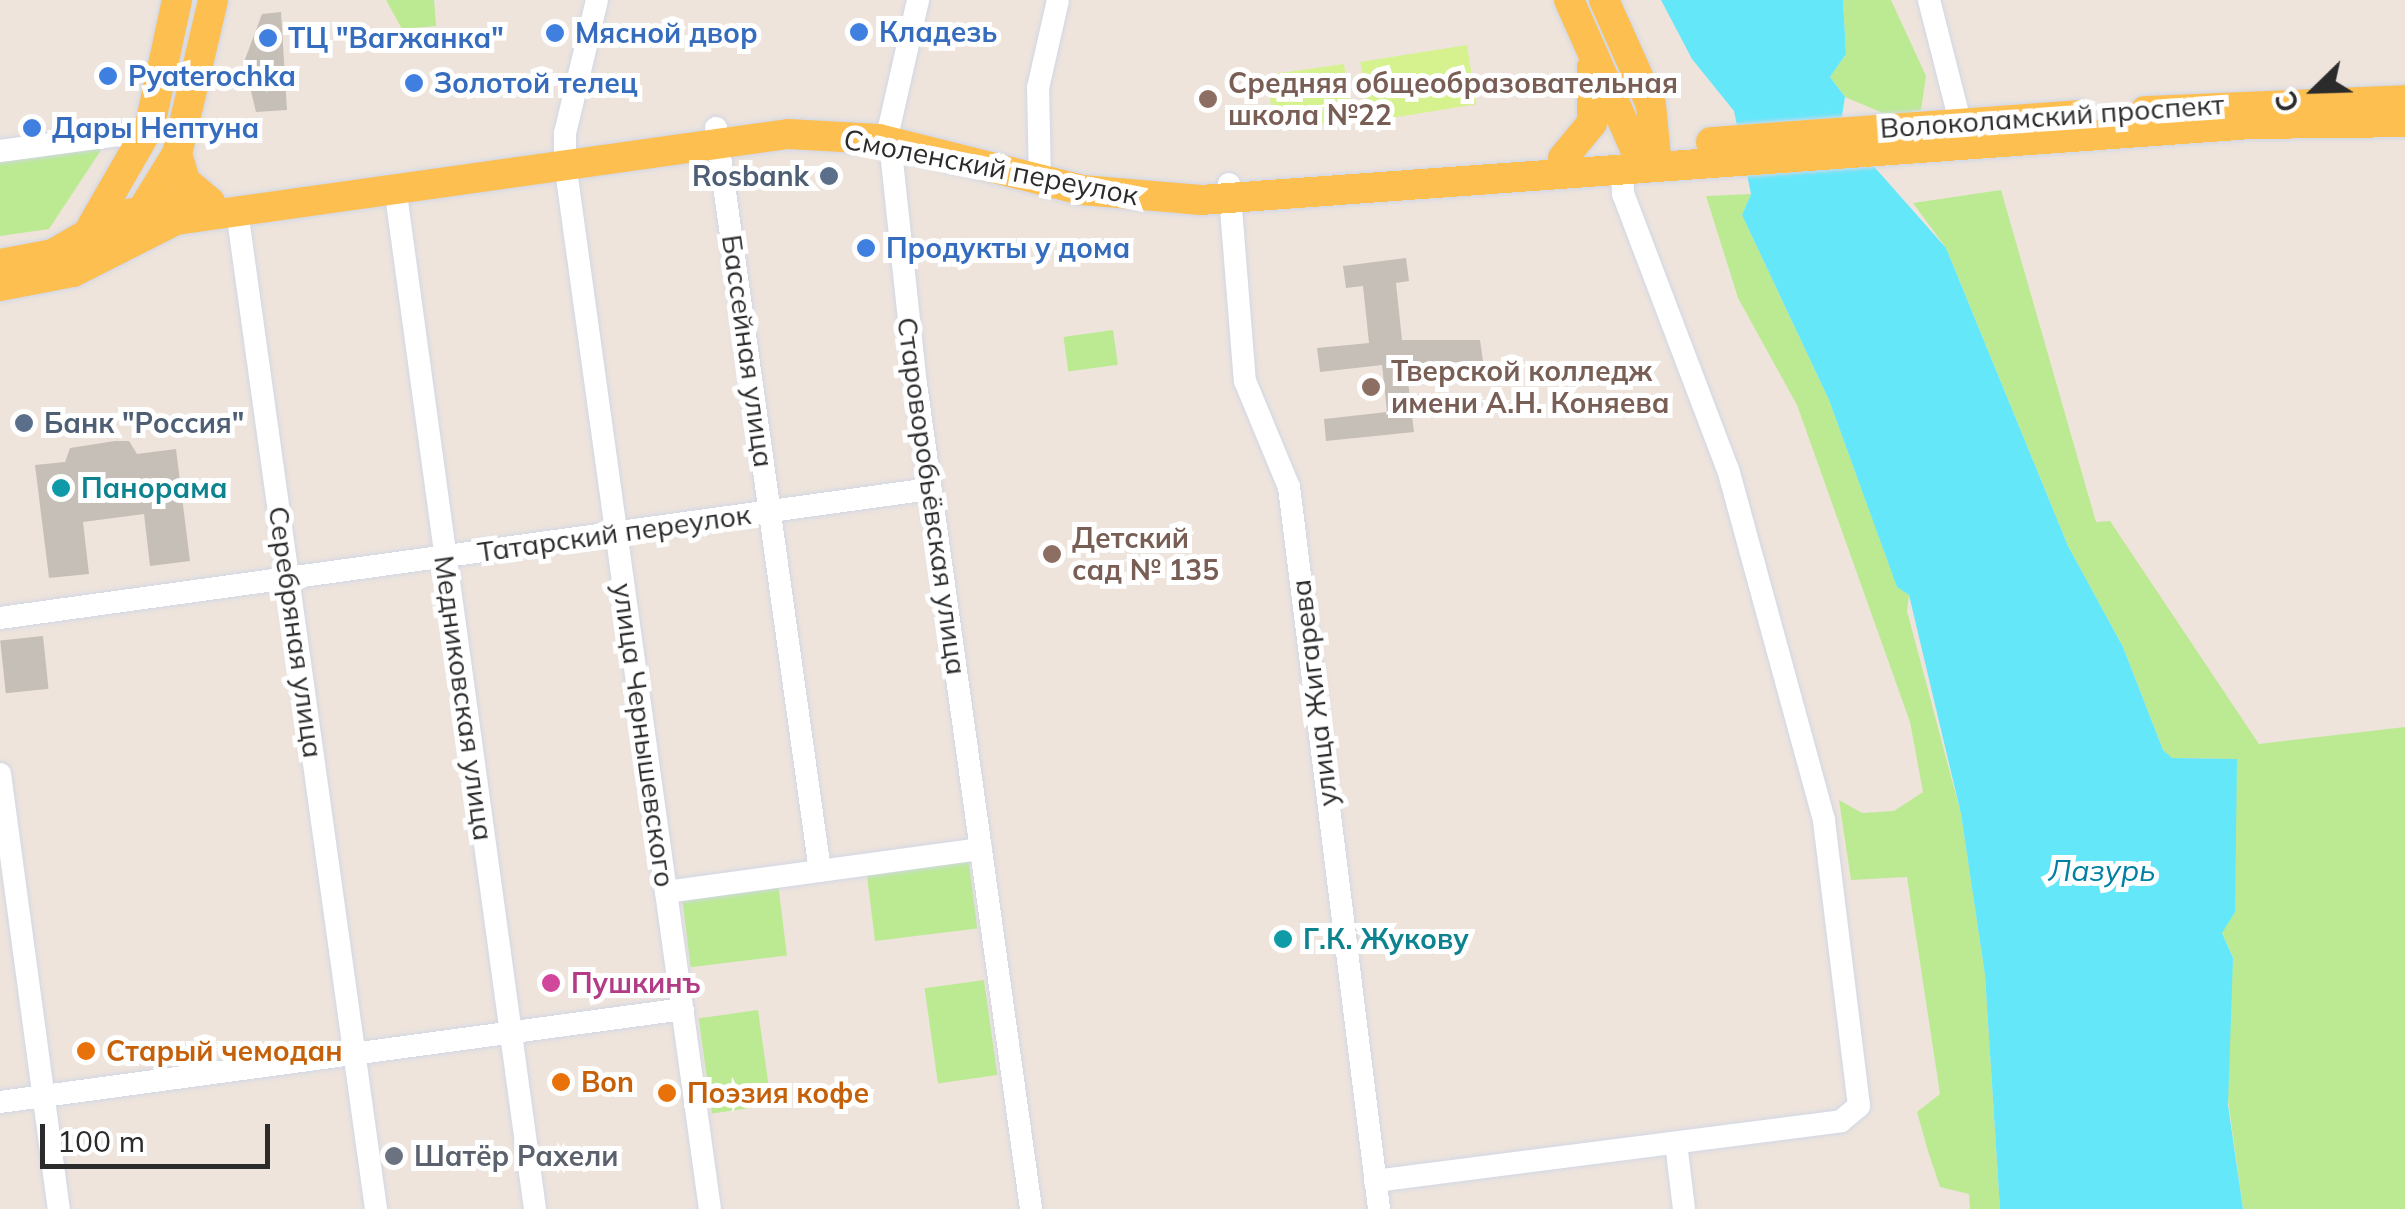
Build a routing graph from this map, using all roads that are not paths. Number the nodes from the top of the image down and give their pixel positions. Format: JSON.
{"nodes":[{"id":1,"x":177,"y":0,"type":"edge"},
{"id":2,"x":213,"y":0,"type":"edge"},
{"id":3,"x":598,"y":0,"type":"edge"},
{"id":4,"x":918,"y":0,"type":"edge"},
{"id":5,"x":1058,"y":0,"type":"edge"},
{"id":6,"x":1570,"y":0,"type":"edge"},
{"id":7,"x":1604,"y":0,"type":"edge"},
{"id":8,"x":1929,"y":0,"type":"edge"},
{"id":9,"x":1621,"y":38,"type":"junction"},
{"id":10,"x":1592,"y":49,"type":"junction"},
{"id":11,"x":2405,"y":100,"type":"edge"},
{"id":12,"x":2405,"y":122,"type":"edge"},
{"id":13,"x":148,"y":133,"type":"junction"},
{"id":14,"x":1963,"y":133,"type":"junction"},
{"id":15,"x":717,"y":134,"type":"junction"},
{"id":16,"x":889,"y":135,"type":"junction"},
{"id":17,"x":0,"y":151,"type":"edge"},
{"id":18,"x":1700,"y":153,"type":"joint"},
{"id":19,"x":178,"y":154,"type":"junction"},
{"id":20,"x":565,"y":156,"type":"junction"},
{"id":21,"x":1563,"y":158,"type":"junction"},
{"id":22,"x":1643,"y":158,"type":"junction"},
{"id":23,"x":1040,"y":173,"type":"junction"},
{"id":24,"x":395,"y":188,"type":"junction"},
{"id":25,"x":1229,"y":192,"type":"junction"},
{"id":26,"x":159,"y":200,"type":"junction"},
{"id":27,"x":220,"y":209,"type":"junction"},
{"id":28,"x":90,"y":249,"type":"junction"},
{"id":29,"x":0,"y":264,"type":"edge"},
{"id":30,"x":0,"y":286,"type":"edge"},
{"id":31,"x":930,"y":490,"type":"junction"},
{"id":32,"x":770,"y":512,"type":"junction"},
{"id":33,"x":616,"y":533,"type":"junction"},
{"id":34,"x":444,"y":557,"type":"junction"},
{"id":35,"x":288,"y":578,"type":"junction"},
{"id":36,"x":0,"y":618,"type":"edge"},
{"id":37,"x":0,"y":774,"type":"edge"},
{"id":38,"x":980,"y":848,"type":"junction"},
{"id":39,"x":820,"y":871,"type":"junction"},
{"id":40,"x":666,"y":892,"type":"junction"},
{"id":41,"x":682,"y":1009,"type":"junction"},
{"id":42,"x":510,"y":1033,"type":"junction"},
{"id":43,"x":354,"y":1054,"type":"junction"},
{"id":44,"x":44,"y":1096,"type":"junction"},
{"id":45,"x":0,"y":1102,"type":"edge"},
{"id":46,"x":1676,"y":1142,"type":"junction"},
{"id":47,"x":1375,"y":1181,"type":"junction"},
{"id":48,"x":59,"y":1209,"type":"edge"},
{"id":49,"x":376,"y":1209,"type":"edge"},
{"id":50,"x":534,"y":1209,"type":"edge"},
{"id":51,"x":710,"y":1209,"type":"edge"},
{"id":52,"x":1031,"y":1209,"type":"edge"},
{"id":53,"x":1379,"y":1209,"type":"edge"},
{"id":54,"x":1684,"y":1209,"type":"edge"}],
"edges":[{"from":1,"to":13,"type":"main road"},
{"from":2,"to":19,"type":"main road"},
{"from":3,"to":20,"type":"street"},
{"from":4,"to":16,"type":"street","name":"Староворобьёвская улица"},
{"from":5,"to":23,"type":"street"},
{"from":6,"to":10,"type":"main road"},
{"from":7,"to":9,"type":"main road"},
{"from":8,"to":14,"type":"street"},
{"from":9,"to":10,"type":"main road"},
{"from":9,"to":22,"type":"main road"},
{"from":10,"to":21,"type":"main road"},
{"from":10,"to":22,"type":"main road"},
{"from":11,"to":14,"type":"main road","name":"Волоколамский проспект"},
{"from":12,"to":14,"type":"main road","name":"Волоколамский проспект"},
{"from":13,"to":17,"type":"street"},
{"from":13,"to":26,"type":"main road"},
{"from":13,"to":28,"type":"main road"},
{"from":14,"to":18,"type":"main road","name":"Волоколамский проспект"},
{"from":15,"to":16,"type":"main road","name":"Смоленский переулок"},
{"from":15,"to":20,"type":"main road","name":"Смоленский переулок"},
{"from":15,"to":32,"type":"street","name":"Бассейная улица"},
{"from":16,"to":23,"type":"main road","name":"Смоленский переулок"},
{"from":16,"to":31,"type":"street","name":"Староворобьёвская улица"},
{"from":18,"to":22,"type":"main road","name":"Смоленский переулок"},
{"from":19,"to":26,"type":"main road"},
{"from":19,"to":27,"type":"main road"},
{"from":20,"to":24,"type":"main road","name":"Смоленский переулок"},
{"from":20,"to":27,"type":"main road","name":"Смоленский переулок"},
{"from":20,"to":33,"type":"street","name":"улица Чернышевского"},
{"from":21,"to":22,"type":"main road","name":"Смоленский переулок"},
{"from":21,"to":25,"type":"main road","name":"Смоленский переулок"},
{"from":22,"to":25,"type":"main road","name":"Смоленский переулок"},
{"from":22,"to":46,"type":"street"},
{"from":23,"to":25,"type":"main road","name":"Смоленский переулок"},
{"from":24,"to":27,"type":"main road","name":"Смоленский переулок"},
{"from":24,"to":34,"type":"street","name":"Медниковская улица"},
{"from":25,"to":47,"type":"street","name":"улица Жигарева"},
{"from":26,"to":27,"type":"main road","name":"Смоленский переулок"},
{"from":26,"to":28,"type":"main road"},
{"from":27,"to":28,"type":"main road","name":"Смоленский переулок"},
{"from":27,"to":35,"type":"street","name":"Серебряная улица"},
{"from":28,"to":29,"type":"main road","name":"Смоленский переулок"},
{"from":28,"to":30,"type":"main road","name":"Смоленский переулок"},
{"from":31,"to":32,"type":"street","name":"Татарский переулок"},
{"from":31,"to":38,"type":"street","name":"Староворобьёвская улица"},
{"from":32,"to":33,"type":"street","name":"Татарский переулок"},
{"from":32,"to":39,"type":"street","name":"Бассейная улица"},
{"from":33,"to":34,"type":"street","name":"Татарский переулок"},
{"from":33,"to":40,"type":"street","name":"улица Чернышевского"},
{"from":34,"to":35,"type":"street","name":"Татарский переулок"},
{"from":34,"to":42,"type":"street","name":"Медниковская улица"},
{"from":35,"to":36,"type":"street","name":"Татарский переулок"},
{"from":35,"to":43,"type":"street","name":"Серебряная улица"},
{"from":37,"to":44,"type":"street"},
{"from":38,"to":39,"type":"street"},
{"from":38,"to":52,"type":"street","name":"Староворобьёвская улица"},
{"from":39,"to":40,"type":"street"},
{"from":40,"to":41,"type":"street","name":"улица Чернышевского"},
{"from":41,"to":42,"type":"street"},
{"from":41,"to":51,"type":"street","name":"улица Чернышевского"},
{"from":42,"to":43,"type":"street"},
{"from":42,"to":50,"type":"street","name":"Медниковская улица"},
{"from":43,"to":44,"type":"street"},
{"from":43,"to":49,"type":"street","name":"Серебряная улица"},
{"from":44,"to":45,"type":"street"},
{"from":44,"to":48,"type":"street"},
{"from":46,"to":47,"type":"street"},
{"from":46,"to":54,"type":"street"},
{"from":47,"to":53,"type":"street","name":"улица Жигарева"}]}
